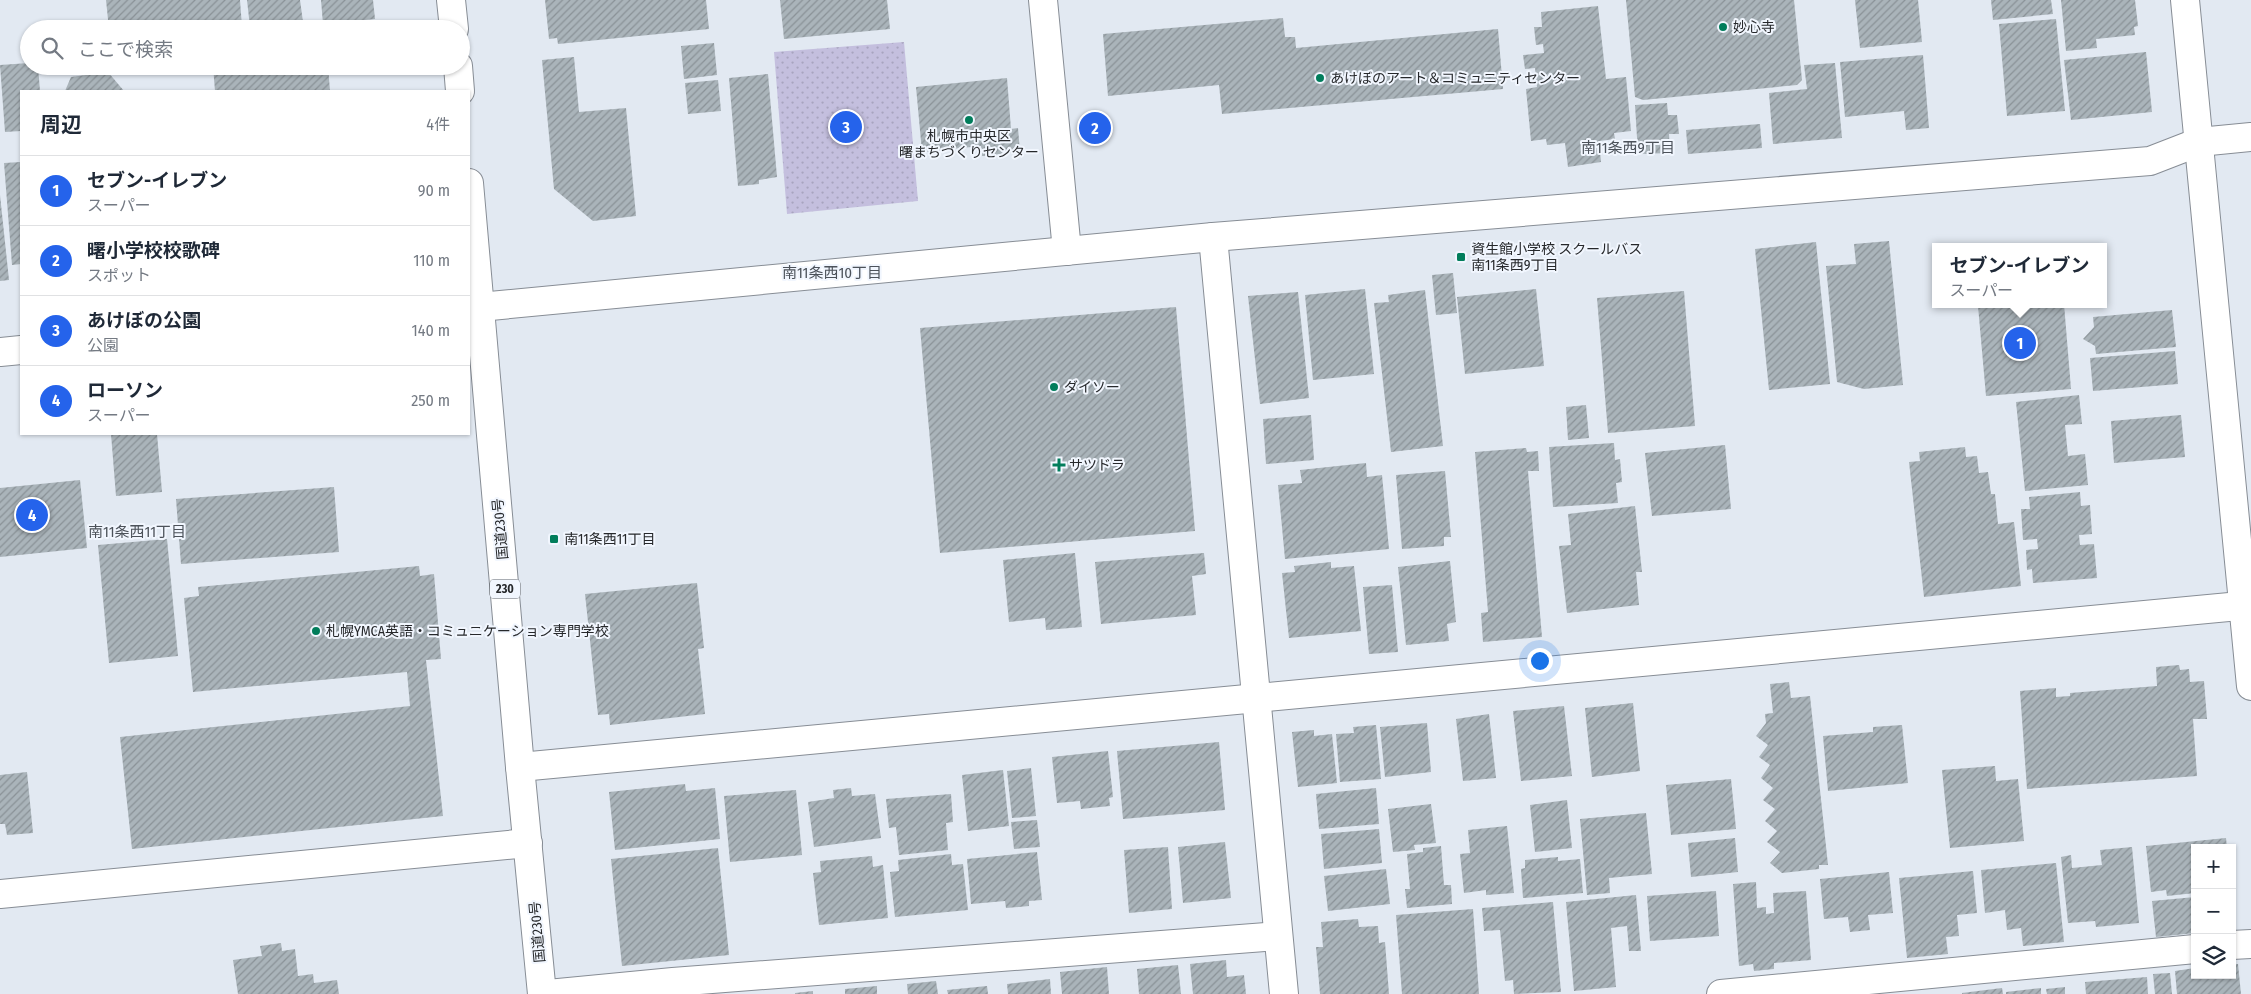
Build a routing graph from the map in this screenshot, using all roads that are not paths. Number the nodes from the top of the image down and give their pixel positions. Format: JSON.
{"nodes":[{"id":1,"x":451,"y":0,"type":"edge"},
{"id":2,"x":1043,"y":0,"type":"edge"},
{"id":3,"x":2185,"y":0,"type":"edge"},
{"id":4,"x":453,"y":20,"type":"edge"},
{"id":5,"x":459,"y":75,"type":"edge"},
{"id":6,"x":460,"y":90,"type":"edge"},
{"id":7,"x":2251,"y":137,"type":"edge"},
{"id":8,"x":2199,"y":142,"type":"junction"},
{"id":9,"x":470,"y":208,"type":"edge"},
{"id":10,"x":1213,"y":237,"type":"junction"},
{"id":11,"x":1067,"y":251,"type":"junction"},
{"id":12,"x":474,"y":307,"type":"edge"},
{"id":13,"x":20,"y":350,"type":"edge"},
{"id":14,"x":0,"y":352,"type":"edge"},
{"id":15,"x":2247,"y":605,"type":"edge"},
{"id":16,"x":2251,"y":686,"type":"edge"},
{"id":17,"x":1255,"y":699,"type":"junction"},
{"id":18,"x":520,"y":767,"type":"junction"},
{"id":19,"x":528,"y":843,"type":"junction"},
{"id":20,"x":0,"y":894,"type":"edge"},
{"id":21,"x":1278,"y":936,"type":"junction"},
{"id":22,"x":2251,"y":944,"type":"edge"},
{"id":23,"x":2236,"y":945,"type":"edge"},
{"id":24,"x":2191,"y":949,"type":"edge"},
{"id":25,"x":542,"y":994,"type":"edge"},
{"id":26,"x":548,"y":994,"type":"edge"},
{"id":27,"x":1284,"y":994,"type":"edge"},
{"id":28,"x":1721,"y":994,"type":"edge"}],
"edges":[{"from":1,"to":4,"type":"main road"},
{"from":2,"to":11,"type":"main road"},
{"from":3,"to":8,"type":"main road"},
{"from":5,"to":6,"type":"main road"},
{"from":7,"to":8,"type":"main road"},
{"from":8,"to":10,"type":"main road"},
{"from":8,"to":15,"type":"main road"},
{"from":9,"to":12,"type":"main road","name":"国道230号","number":"230"},
{"from":10,"to":11,"type":"main road"},
{"from":10,"to":17,"type":"main road"},
{"from":11,"to":12,"type":"main road"},
{"from":12,"to":18,"type":"main road","name":"国道230号","number":"230"},
{"from":13,"to":14,"type":"main road"},
{"from":15,"to":16,"type":"main road"},
{"from":15,"to":17,"type":"main road"},
{"from":17,"to":18,"type":"main road"},
{"from":17,"to":21,"type":"main road"},
{"from":18,"to":19,"type":"main road","name":"国道230号","number":"230"},
{"from":19,"to":20,"type":"main road"},
{"from":19,"to":25,"type":"main road","name":"国道230号","number":"230"},
{"from":21,"to":26,"type":"main road"},
{"from":21,"to":27,"type":"main road"},
{"from":22,"to":23,"type":"main road"},
{"from":24,"to":28,"type":"main road"}]}
